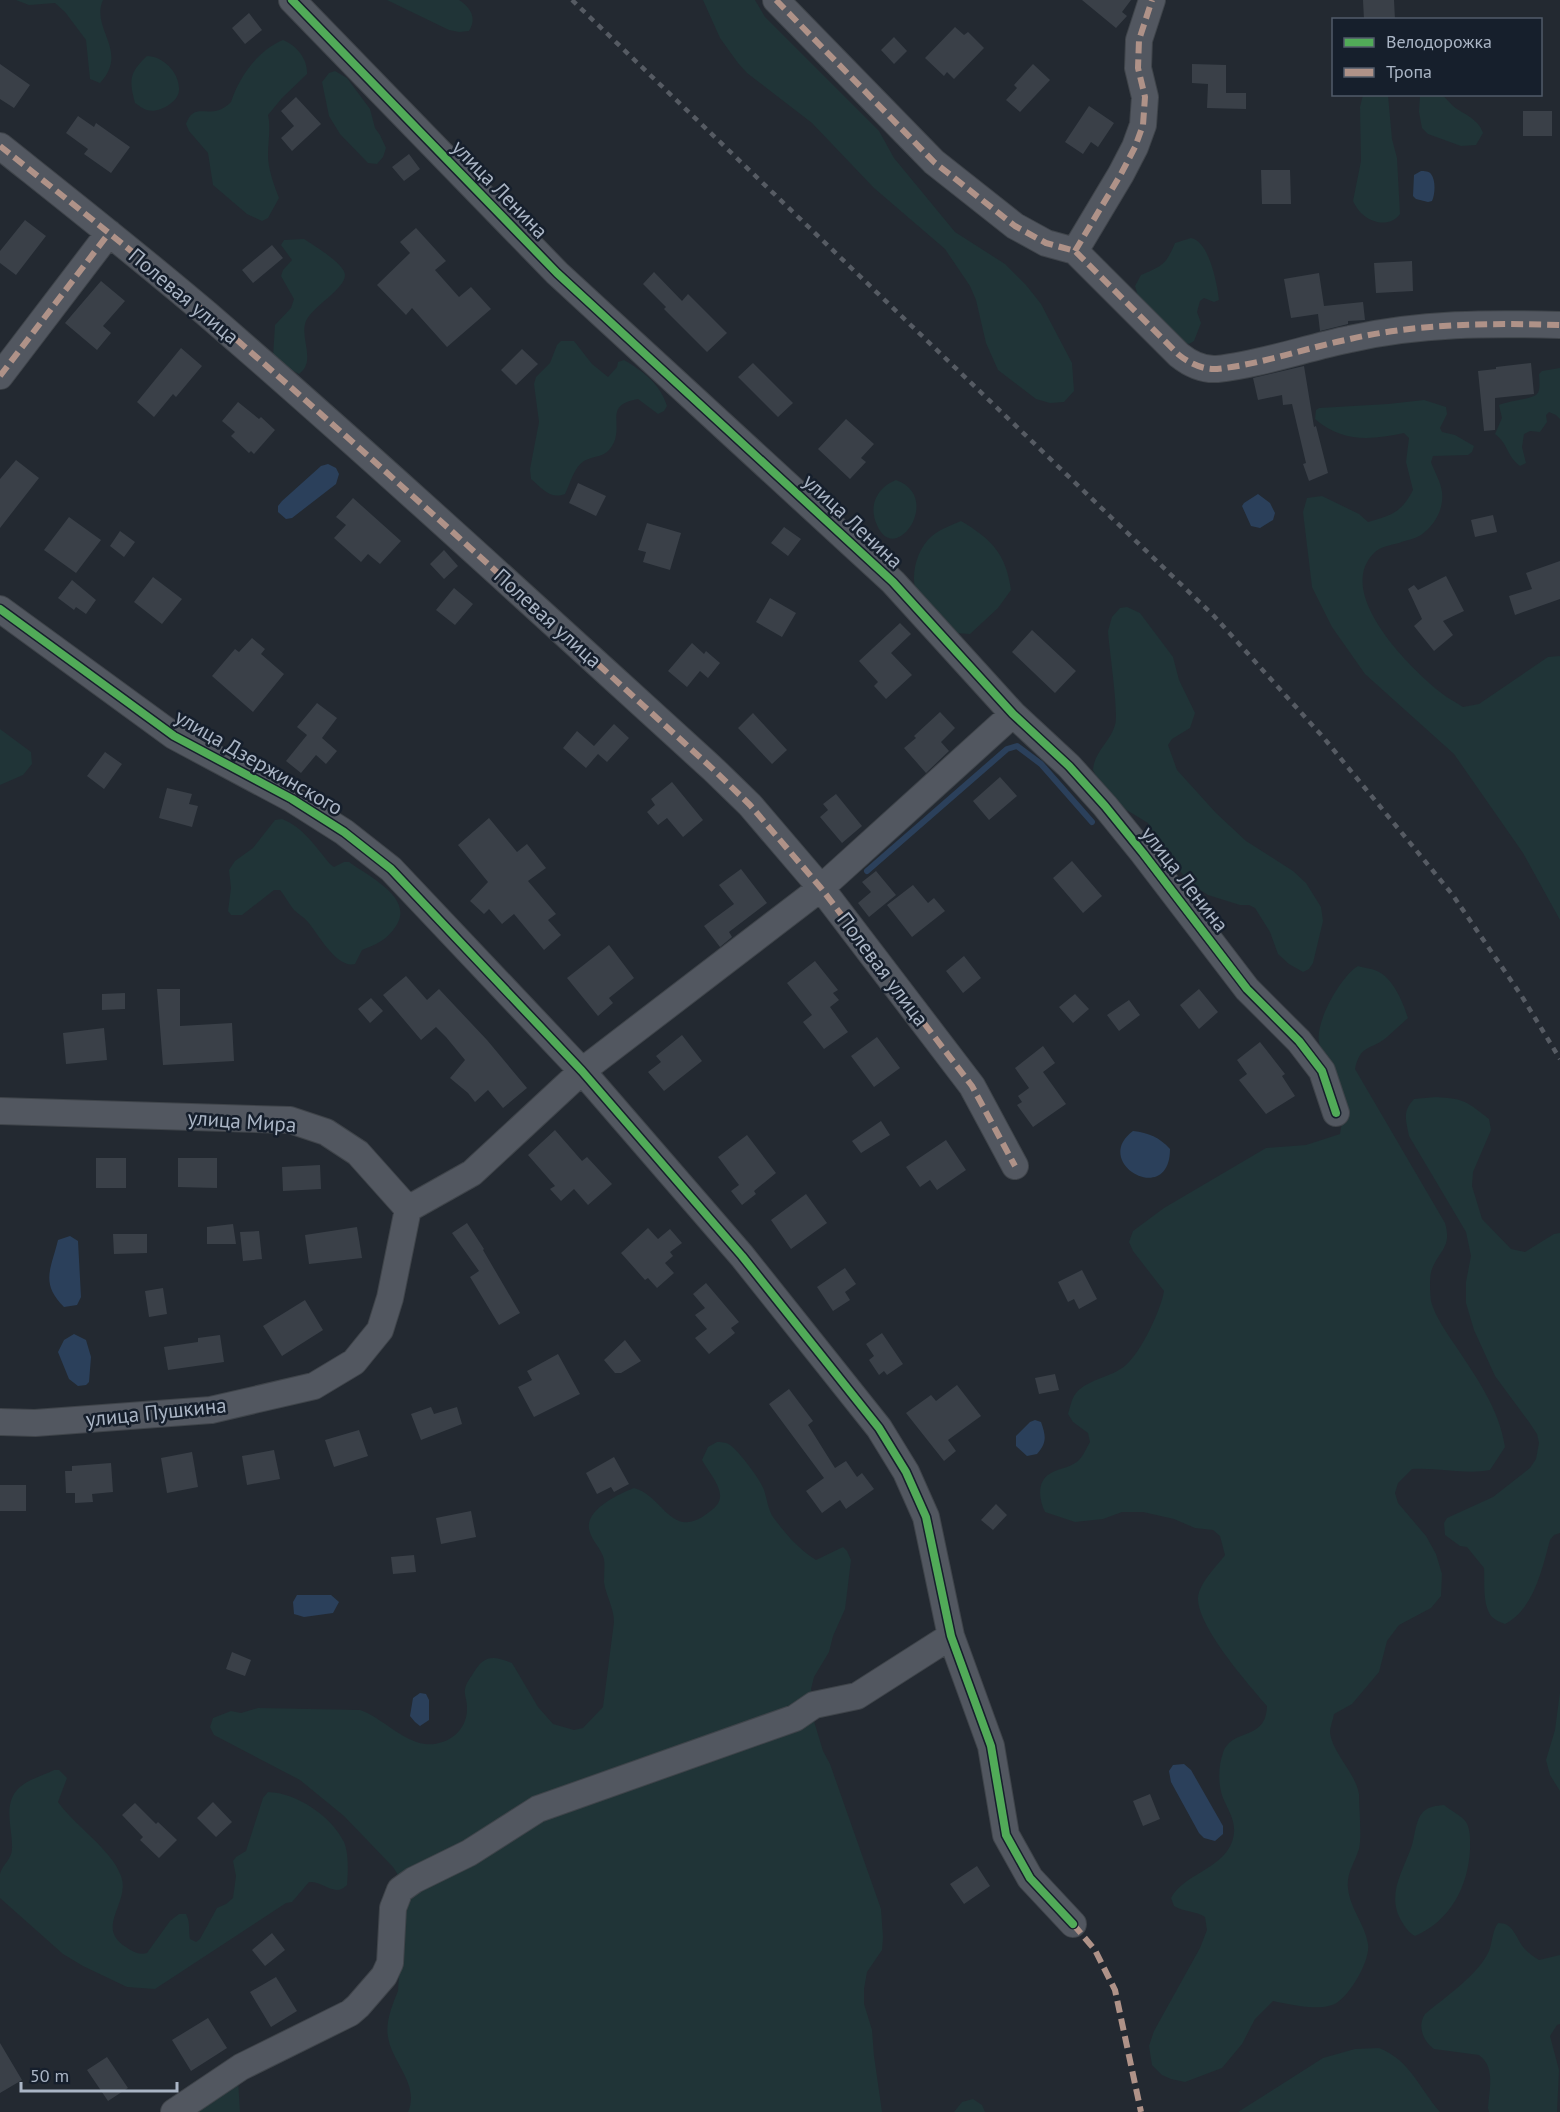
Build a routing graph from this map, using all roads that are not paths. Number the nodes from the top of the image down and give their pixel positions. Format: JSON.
{"nodes":[{"id":1,"x":292,"y":0,"type":"edge"},
{"id":2,"x":776,"y":0,"type":"edge"},
{"id":3,"x":1152,"y":0,"type":"edge"},
{"id":4,"x":0,"y":146,"type":"edge"},
{"id":5,"x":109,"y":233,"type":"junction"},
{"id":6,"x":1075,"y":251,"type":"junction"},
{"id":7,"x":1560,"y":325,"type":"edge"},
{"id":8,"x":0,"y":376,"type":"edge"},
{"id":9,"x":0,"y":609,"type":"edge"},
{"id":10,"x":1013,"y":714,"type":"junction"},
{"id":11,"x":821,"y":888,"type":"junction"},
{"id":12,"x":582,"y":1071,"type":"junction"},
{"id":13,"x":0,"y":1111,"type":"edge"},
{"id":14,"x":1336,"y":1113,"type":"dead end"},
{"id":15,"x":1015,"y":1166,"type":"dead end"},
{"id":16,"x":408,"y":1209,"type":"junction"},
{"id":17,"x":0,"y":1422,"type":"edge"},
{"id":18,"x":951,"y":1636,"type":"junction"},
{"id":19,"x":1073,"y":1924,"type":"dead end"},
{"id":20,"x":174,"y":2112,"type":"edge"}],
"edges":[{"from":1,"to":10,"type":"street","name":"улица Ленина"},
{"from":2,"to":6,"type":"street"},
{"from":3,"to":6,"type":"street"},
{"from":4,"to":5,"type":"street","name":"Полевая улица"},
{"from":5,"to":8,"type":"street"},
{"from":5,"to":11,"type":"street","name":"Полевая улица"},
{"from":6,"to":7,"type":"street"},
{"from":9,"to":12,"type":"street","name":"улица Дзержинского"},
{"from":10,"to":11,"type":"street"},
{"from":10,"to":14,"type":"street","name":"улица Ленина"},
{"from":11,"to":12,"type":"street"},
{"from":11,"to":15,"type":"street","name":"Полевая улица"},
{"from":12,"to":16,"type":"street"},
{"from":12,"to":18,"type":"street","name":"улица Дзержинского"},
{"from":13,"to":16,"type":"street","name":"улица Мира"},
{"from":16,"to":17,"type":"street","name":"улица Пушкина"},
{"from":18,"to":19,"type":"street","name":"улица Дзержинского"},
{"from":18,"to":20,"type":"street"}]}
